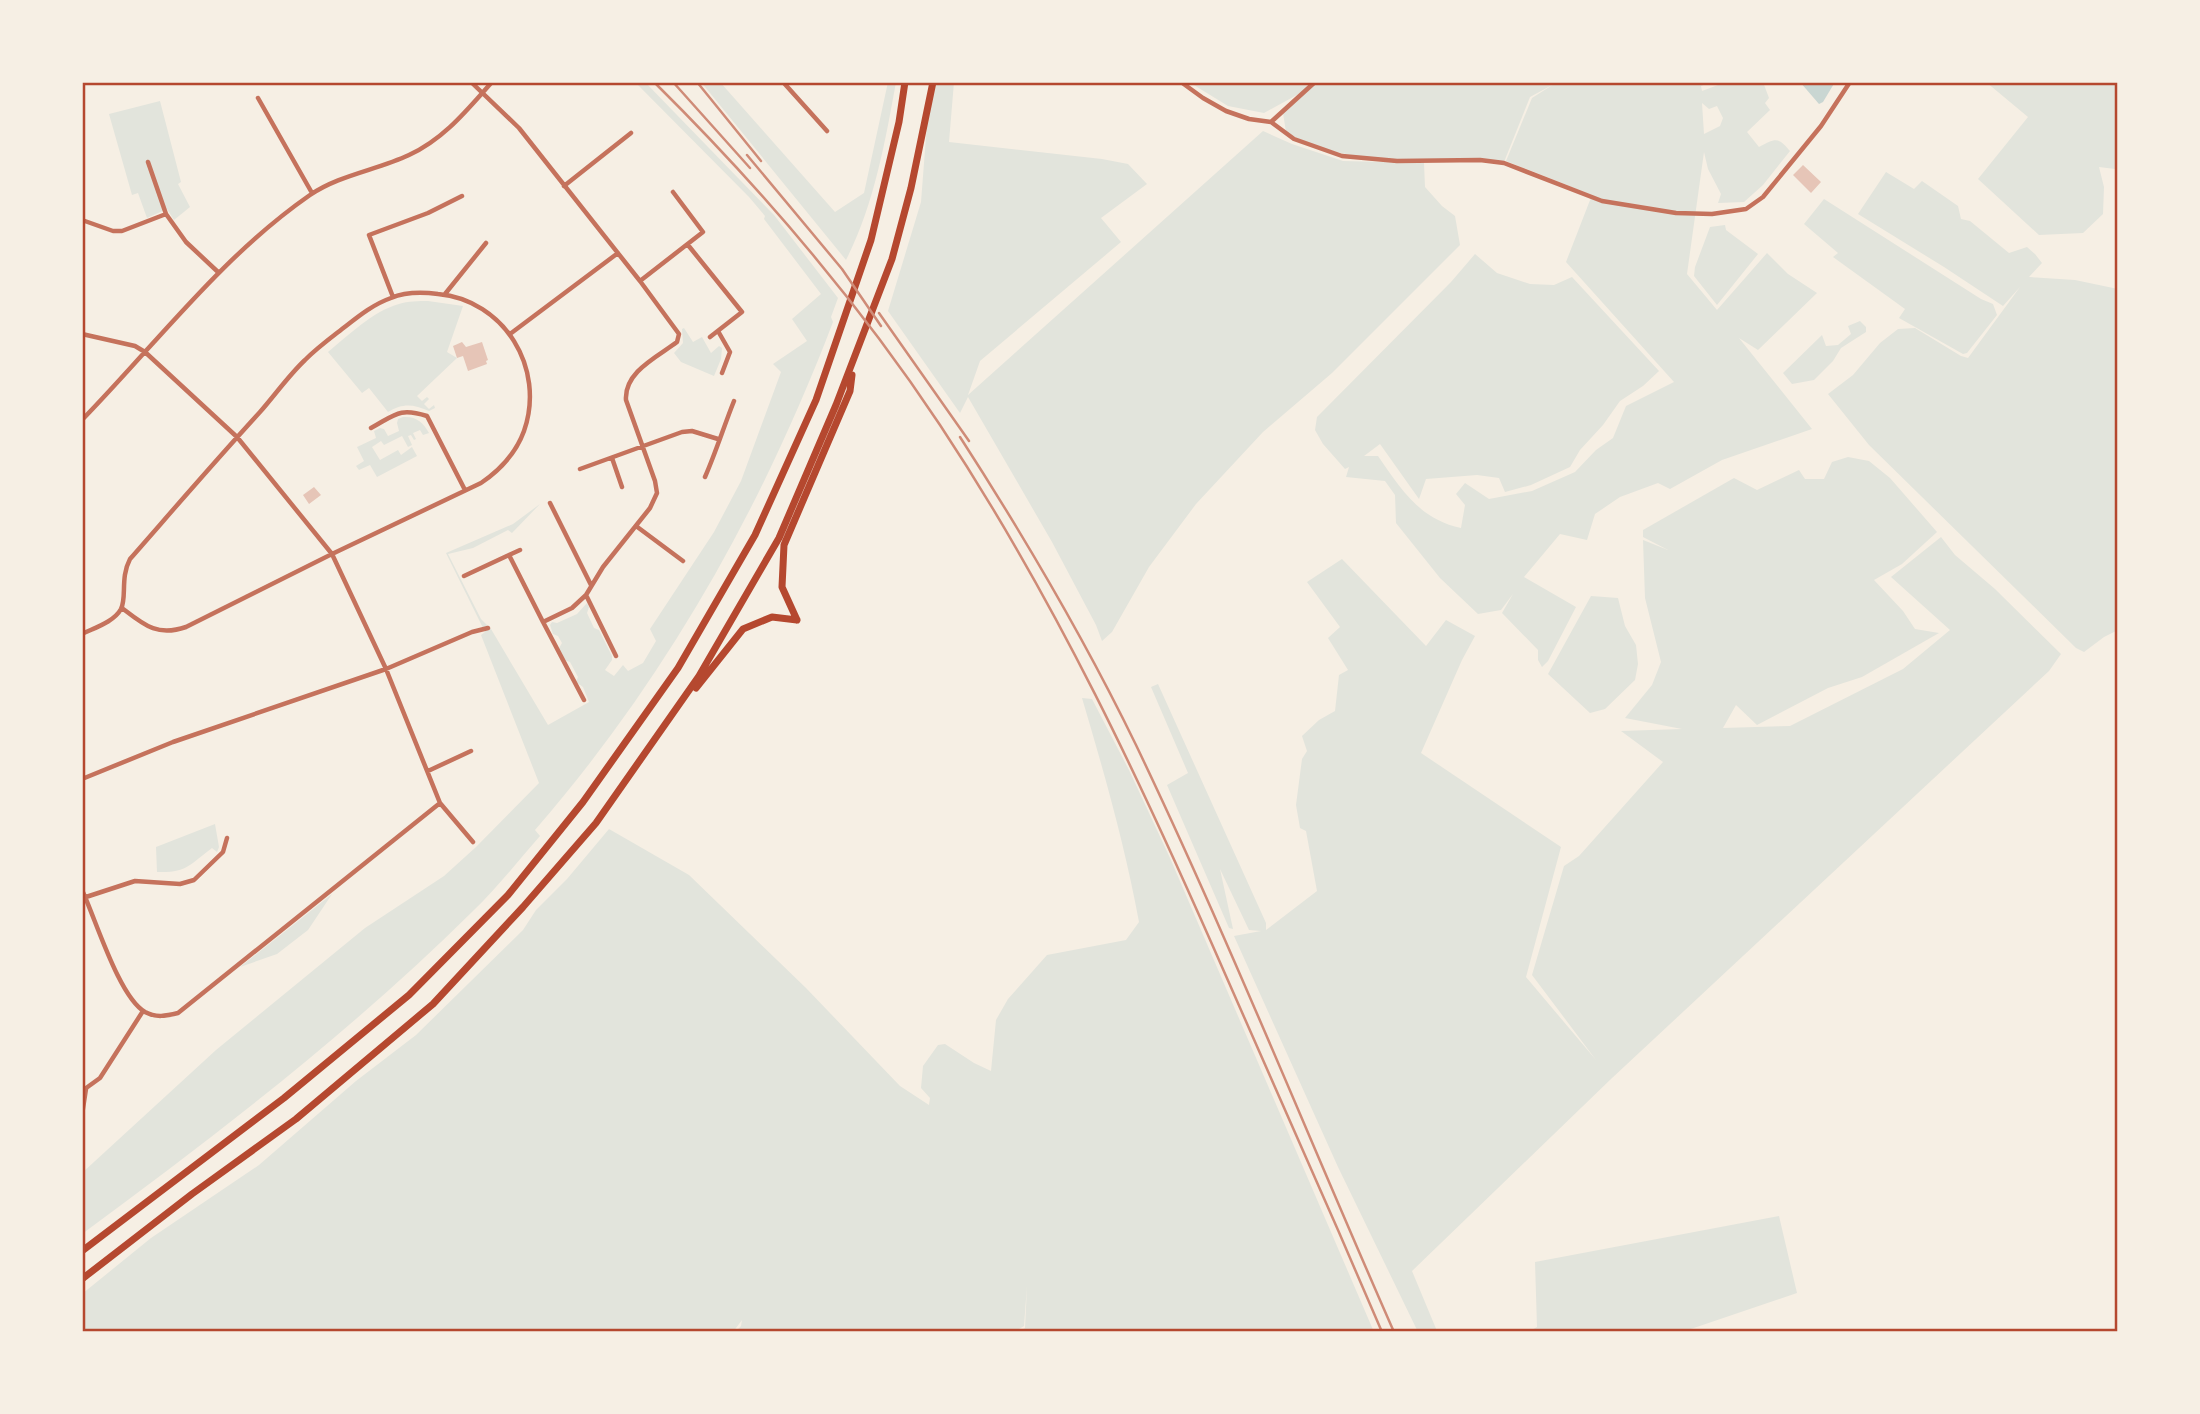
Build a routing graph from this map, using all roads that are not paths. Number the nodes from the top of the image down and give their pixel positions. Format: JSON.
{"nodes":[{"id":1,"x":471,"y":82,"type":"edge"},
{"id":2,"x":492,"y":82,"type":"edge"},
{"id":3,"x":784,"y":82,"type":"edge"},
{"id":4,"x":905,"y":82,"type":"edge"},
{"id":5,"x":933,"y":82,"type":"edge"},
{"id":6,"x":1181,"y":82,"type":"edge"},
{"id":7,"x":1315,"y":82,"type":"edge"},
{"id":8,"x":1850,"y":82,"type":"edge"},
{"id":9,"x":483,"y":92,"type":"junction"},
{"id":10,"x":258,"y":98,"type":"dead end"},
{"id":11,"x":1271,"y":122,"type":"junction"},
{"id":12,"x":827,"y":131,"type":"dead end"},
{"id":13,"x":631,"y":133,"type":"dead end"},
{"id":14,"x":148,"y":162,"type":"dead end"},
{"id":15,"x":564,"y":186,"type":"junction"},
{"id":16,"x":673,"y":192,"type":"dead end"},
{"id":17,"x":312,"y":193,"type":"junction"},
{"id":18,"x":462,"y":196,"type":"dead end"},
{"id":19,"x":166,"y":214,"type":"junction"},
{"id":20,"x":82,"y":220,"type":"edge"},
{"id":21,"x":486,"y":243,"type":"dead end"},
{"id":22,"x":688,"y":245,"type":"junction"},
{"id":23,"x":618,"y":253,"type":"junction"},
{"id":24,"x":218,"y":272,"type":"junction"},
{"id":25,"x":640,"y":281,"type":"junction"},
{"id":26,"x":445,"y":294,"type":"junction"},
{"id":27,"x":394,"y":296,"type":"junction"},
{"id":28,"x":718,"y":331,"type":"junction"},
{"id":29,"x":82,"y":334,"type":"edge"},
{"id":30,"x":510,"y":334,"type":"junction"},
{"id":31,"x":710,"y":337,"type":"dead end"},
{"id":32,"x":145,"y":352,"type":"junction"},
{"id":33,"x":854,"y":361,"type":"junction"},
{"id":34,"x":722,"y":373,"type":"dead end"},
{"id":35,"x":734,"y":401,"type":"dead end"},
{"id":36,"x":82,"y":420,"type":"edge"},
{"id":37,"x":371,"y":428,"type":"dead end"},
{"id":38,"x":237,"y":437,"type":"junction"},
{"id":39,"x":718,"y":439,"type":"junction"},
{"id":40,"x":643,"y":447,"type":"junction"},
{"id":41,"x":612,"y":458,"type":"junction"},
{"id":42,"x":580,"y":469,"type":"dead end"},
{"id":43,"x":705,"y":477,"type":"dead end"},
{"id":44,"x":622,"y":487,"type":"dead end"},
{"id":45,"x":465,"y":491,"type":"junction"},
{"id":46,"x":551,"y":503,"type":"dead end"},
{"id":47,"x":636,"y":526,"type":"junction"},
{"id":48,"x":520,"y":550,"type":"dead end"},
{"id":49,"x":332,"y":554,"type":"junction"},
{"id":50,"x":509,"y":555,"type":"junction"},
{"id":51,"x":684,"y":561,"type":"dead end"},
{"id":52,"x":464,"y":576,"type":"dead end"},
{"id":53,"x":591,"y":586,"type":"junction"},
{"id":54,"x":586,"y":595,"type":"junction"},
{"id":55,"x":122,"y":608,"type":"junction"},
{"id":56,"x":542,"y":622,"type":"junction"},
{"id":57,"x":488,"y":628,"type":"dead end"},
{"id":58,"x":82,"y":634,"type":"edge"},
{"id":59,"x":616,"y":656,"type":"dead end"},
{"id":60,"x":386,"y":669,"type":"junction"},
{"id":61,"x":584,"y":701,"type":"dead end"},
{"id":62,"x":646,"y":750,"type":"junction"},
{"id":63,"x":471,"y":751,"type":"dead end"},
{"id":64,"x":428,"y":771,"type":"junction"},
{"id":65,"x":82,"y":779,"type":"edge"},
{"id":66,"x":440,"y":803,"type":"junction"},
{"id":67,"x":227,"y":838,"type":"dead end"},
{"id":68,"x":472,"y":842,"type":"dead end"},
{"id":69,"x":82,"y":890,"type":"edge"},
{"id":70,"x":86,"y":897,"type":"junction"},
{"id":71,"x":143,"y":1011,"type":"junction"},
{"id":72,"x":84,"y":1090,"type":"edge"},
{"id":73,"x":82,"y":1115,"type":"edge"},
{"id":74,"x":82,"y":1251,"type":"edge"},
{"id":75,"x":82,"y":1279,"type":"edge"}],
"edges":[{"from":1,"to":9,"type":"street"},
{"from":2,"to":9,"type":"street"},
{"from":3,"to":12,"type":"street"},
{"from":4,"to":74,"type":"highway"},
{"from":5,"to":33,"type":"highway"},
{"from":6,"to":11,"type":"street"},
{"from":7,"to":11,"type":"street"},
{"from":8,"to":11,"type":"street"},
{"from":9,"to":15,"type":"street"},
{"from":9,"to":17,"type":"street"},
{"from":10,"to":17,"type":"street"},
{"from":13,"to":15,"type":"street"},
{"from":14,"to":19,"type":"street"},
{"from":15,"to":23,"type":"street"},
{"from":16,"to":22,"type":"street"},
{"from":17,"to":24,"type":"street"},
{"from":18,"to":27,"type":"street"},
{"from":19,"to":20,"type":"street"},
{"from":19,"to":24,"type":"street"},
{"from":21,"to":26,"type":"street"},
{"from":22,"to":25,"type":"street"},
{"from":22,"to":28,"type":"street"},
{"from":23,"to":25,"type":"street"},
{"from":23,"to":30,"type":"street"},
{"from":24,"to":32,"type":"street"},
{"from":25,"to":40,"type":"street"},
{"from":26,"to":27,"type":"street"},
{"from":26,"to":30,"type":"street"},
{"from":27,"to":38,"type":"street"},
{"from":28,"to":31,"type":"street"},
{"from":28,"to":34,"type":"street"},
{"from":29,"to":32,"type":"street"},
{"from":30,"to":45,"type":"street"},
{"from":32,"to":36,"type":"street"},
{"from":32,"to":38,"type":"street"},
{"from":33,"to":62,"type":"highway"},
{"from":33,"to":62,"type":"highway"},
{"from":35,"to":39,"type":"street"},
{"from":37,"to":45,"type":"street"},
{"from":38,"to":49,"type":"street"},
{"from":38,"to":55,"type":"street"},
{"from":39,"to":40,"type":"street"},
{"from":39,"to":43,"type":"street"},
{"from":40,"to":41,"type":"street"},
{"from":40,"to":47,"type":"street"},
{"from":41,"to":42,"type":"street"},
{"from":41,"to":44,"type":"street"},
{"from":45,"to":49,"type":"street"},
{"from":46,"to":53,"type":"street"},
{"from":47,"to":51,"type":"street"},
{"from":47,"to":53,"type":"street"},
{"from":48,"to":50,"type":"street"},
{"from":49,"to":55,"type":"street"},
{"from":49,"to":60,"type":"street"},
{"from":50,"to":52,"type":"street"},
{"from":50,"to":56,"type":"street"},
{"from":53,"to":54,"type":"street"},
{"from":54,"to":56,"type":"street"},
{"from":54,"to":59,"type":"street"},
{"from":55,"to":58,"type":"street"},
{"from":56,"to":61,"type":"street"},
{"from":57,"to":60,"type":"street"},
{"from":60,"to":64,"type":"street"},
{"from":60,"to":65,"type":"street"},
{"from":62,"to":75,"type":"highway"},
{"from":63,"to":64,"type":"street"},
{"from":64,"to":66,"type":"street"},
{"from":66,"to":68,"type":"street"},
{"from":66,"to":71,"type":"street"},
{"from":67,"to":70,"type":"street"},
{"from":69,"to":70,"type":"street"},
{"from":70,"to":71,"type":"street"},
{"from":71,"to":72,"type":"street"},
{"from":72,"to":73,"type":"street"}]}
